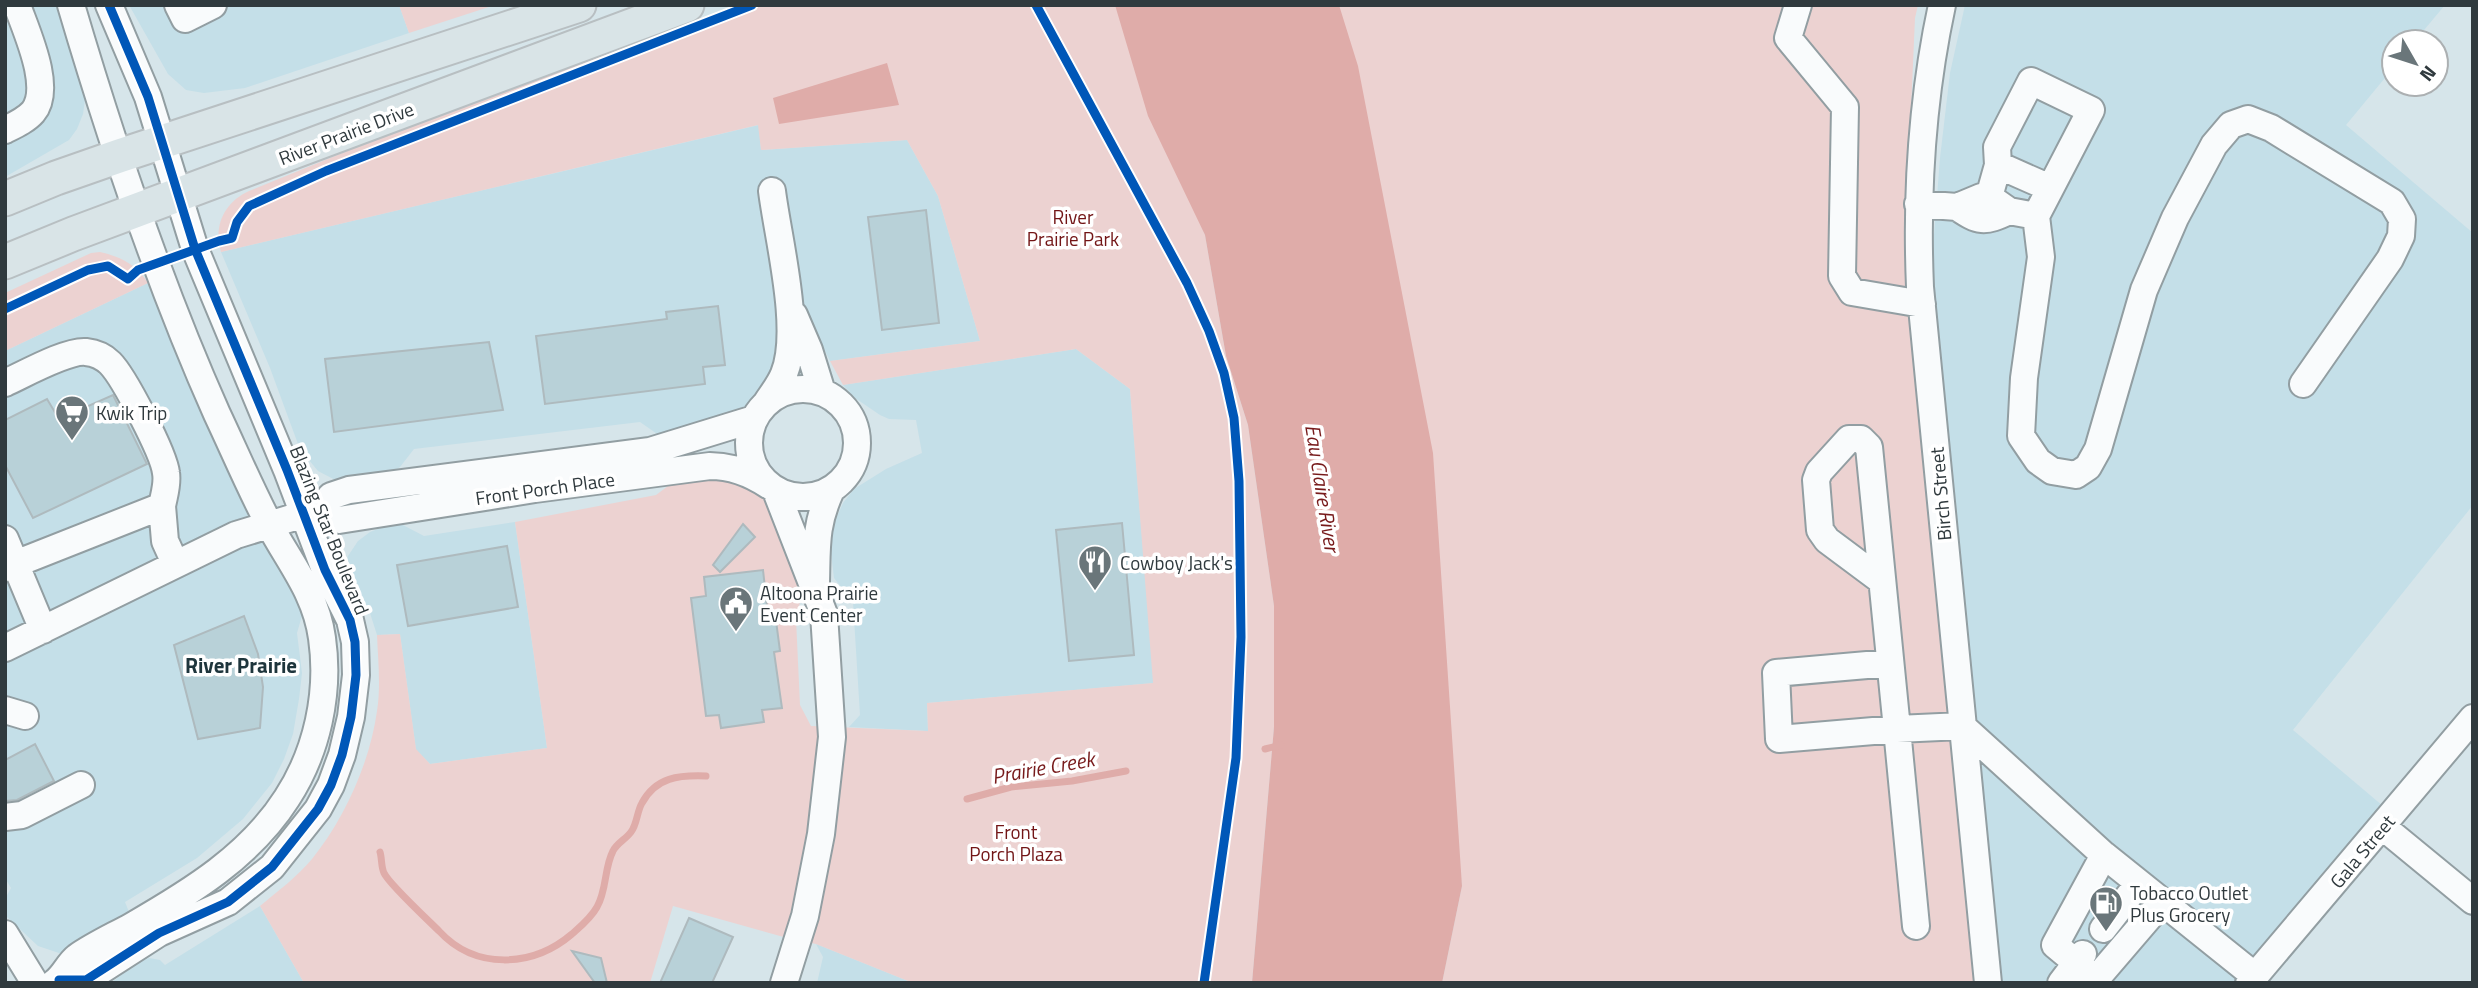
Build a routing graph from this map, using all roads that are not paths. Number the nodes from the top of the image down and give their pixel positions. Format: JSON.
{"nodes":[{"id":1,"x":17,"y":5,"type":"edge"},
{"id":2,"x":71,"y":5,"type":"edge"},
{"id":3,"x":109,"y":5,"type":"edge"},
{"id":4,"x":178,"y":5,"type":"edge"},
{"id":5,"x":212,"y":5,"type":"edge"},
{"id":6,"x":579,"y":5,"type":"edge"},
{"id":7,"x":687,"y":5,"type":"edge"},
{"id":8,"x":1798,"y":5,"type":"edge"},
{"id":9,"x":1942,"y":5,"type":"edge"},
{"id":10,"x":5,"y":130,"type":"edge"},
{"id":11,"x":163,"y":142,"type":"junction"},
{"id":12,"x":119,"y":156,"type":"junction"},
{"id":13,"x":1998,"y":165,"type":"junction"},
{"id":14,"x":2050,"y":188,"type":"junction"},
{"id":15,"x":772,"y":191,"type":"dead end"},
{"id":16,"x":179,"y":195,"type":"junction"},
{"id":17,"x":5,"y":199,"type":"edge"},
{"id":18,"x":1919,"y":204,"type":"junction"},
{"id":19,"x":1999,"y":204,"type":"junction"},
{"id":20,"x":138,"y":210,"type":"junction"},
{"id":21,"x":2036,"y":216,"type":"junction"},
{"id":22,"x":5,"y":262,"type":"edge"},
{"id":23,"x":1922,"y":304,"type":"junction"},
{"id":24,"x":790,"y":306,"type":"junction"},
{"id":25,"x":5,"y":383,"type":"edge"},
{"id":26,"x":2302,"y":384,"type":"dead end"},
{"id":27,"x":822,"y":392,"type":"junction"},
{"id":28,"x":761,"y":411,"type":"junction"},
{"id":29,"x":772,"y":488,"type":"junction"},
{"id":30,"x":831,"y":490,"type":"junction"},
{"id":31,"x":162,"y":506,"type":"junction"},
{"id":32,"x":313,"y":511,"type":"junction"},
{"id":33,"x":269,"y":523,"type":"junction"},
{"id":34,"x":9,"y":557,"type":"edge"},
{"id":35,"x":174,"y":563,"type":"junction"},
{"id":36,"x":1882,"y":581,"type":"junction"},
{"id":37,"x":816,"y":591,"type":"junction"},
{"id":38,"x":43,"y":630,"type":"junction"},
{"id":39,"x":5,"y":648,"type":"edge"},
{"id":40,"x":1890,"y":663,"type":"junction"},
{"id":41,"x":2473,"y":718,"type":"edge"},
{"id":42,"x":1962,"y":726,"type":"junction"},
{"id":43,"x":1897,"y":729,"type":"junction"},
{"id":44,"x":81,"y":785,"type":"dead end"},
{"id":45,"x":5,"y":817,"type":"edge"},
{"id":46,"x":2383,"y":827,"type":"junction"},
{"id":47,"x":2104,"y":855,"type":"junction"},
{"id":48,"x":2139,"y":883,"type":"junction"},
{"id":49,"x":2473,"y":901,"type":"edge"},
{"id":50,"x":2162,"y":902,"type":"junction"},
{"id":51,"x":1916,"y":926,"type":"dead end"},
{"id":52,"x":2103,"y":929,"type":"dead end"},
{"id":53,"x":5,"y":934,"type":"edge"},
{"id":54,"x":2073,"y":966,"type":"edge"},
{"id":55,"x":2252,"y":979,"type":"edge"},
{"id":56,"x":49,"y":982,"type":"edge"},
{"id":57,"x":784,"y":983,"type":"edge"},
{"id":58,"x":1988,"y":983,"type":"edge"}],
"edges":[{"from":1,"to":10,"type":"street"},
{"from":2,"to":12,"type":"street"},
{"from":3,"to":11,"type":"street","name":"Blazing Star Boulevard"},
{"from":4,"to":5,"type":"street"},
{"from":6,"to":11,"type":"main road"},
{"from":7,"to":16,"type":"main road","name":"River Prairie Drive"},
{"from":8,"to":23,"type":"street"},
{"from":9,"to":18,"type":"street","name":"Birch Street"},
{"from":11,"to":12,"type":"main road"},
{"from":11,"to":16,"type":"street","name":"Blazing Star Boulevard"},
{"from":12,"to":17,"type":"main road"},
{"from":12,"to":20,"type":"street"},
{"from":13,"to":14,"type":"street"},
{"from":13,"to":14,"type":"street"},
{"from":13,"to":19,"type":"street"},
{"from":14,"to":21,"type":"street"},
{"from":15,"to":24,"type":"street"},
{"from":16,"to":20,"type":"main road","name":"River Prairie Drive"},
{"from":16,"to":32,"type":"street","name":"Blazing Star Boulevard"},
{"from":18,"to":19,"type":"street"},
{"from":18,"to":23,"type":"street","name":"Birch Street"},
{"from":19,"to":21,"type":"street"},
{"from":20,"to":22,"type":"main road","name":"River Prairie Drive"},
{"from":20,"to":33,"type":"street"},
{"from":21,"to":26,"type":"street"},
{"from":23,"to":42,"type":"street","name":"Birch Street"},
{"from":24,"to":27,"type":"street"},
{"from":24,"to":28,"type":"street"},
{"from":25,"to":31,"type":"street"},
{"from":27,"to":28,"type":"street","name":"Front Porch Place"},
{"from":27,"to":30,"type":"street"},
{"from":28,"to":29,"type":"street"},
{"from":28,"to":32,"type":"street","name":"Front Porch Place"},
{"from":29,"to":30,"type":"street","name":"Front Porch Place"},
{"from":29,"to":32,"type":"street","name":"Front Porch Place"},
{"from":29,"to":37,"type":"street"},
{"from":30,"to":37,"type":"street"},
{"from":31,"to":34,"type":"street"},
{"from":31,"to":35,"type":"street"},
{"from":32,"to":33,"type":"street","name":"Front Porch Place"},
{"from":32,"to":56,"type":"street","name":"Blazing Star Boulevard"},
{"from":33,"to":35,"type":"street","name":"Front Porch Place"},
{"from":33,"to":56,"type":"street"},
{"from":34,"to":38,"type":"street"},
{"from":35,"to":38,"type":"street","name":"Front Porch Place"},
{"from":36,"to":36,"type":"street"},
{"from":36,"to":40,"type":"street"},
{"from":37,"to":57,"type":"street"},
{"from":38,"to":39,"type":"street","name":"Front Porch Place"},
{"from":40,"to":43,"type":"street"},
{"from":40,"to":43,"type":"street"},
{"from":41,"to":46,"type":"street","name":"Gala Street"},
{"from":42,"to":43,"type":"street"},
{"from":42,"to":47,"type":"street"},
{"from":42,"to":58,"type":"street","name":"Birch Street"},
{"from":43,"to":51,"type":"street"},
{"from":44,"to":45,"type":"street"},
{"from":46,"to":49,"type":"street"},
{"from":46,"to":55,"type":"street","name":"Gala Street"},
{"from":47,"to":48,"type":"street"},
{"from":47,"to":54,"type":"street"},
{"from":48,"to":50,"type":"street"},
{"from":48,"to":52,"type":"street"},
{"from":50,"to":54,"type":"street"},
{"from":50,"to":55,"type":"street"},
{"from":53,"to":56,"type":"street"}]}
